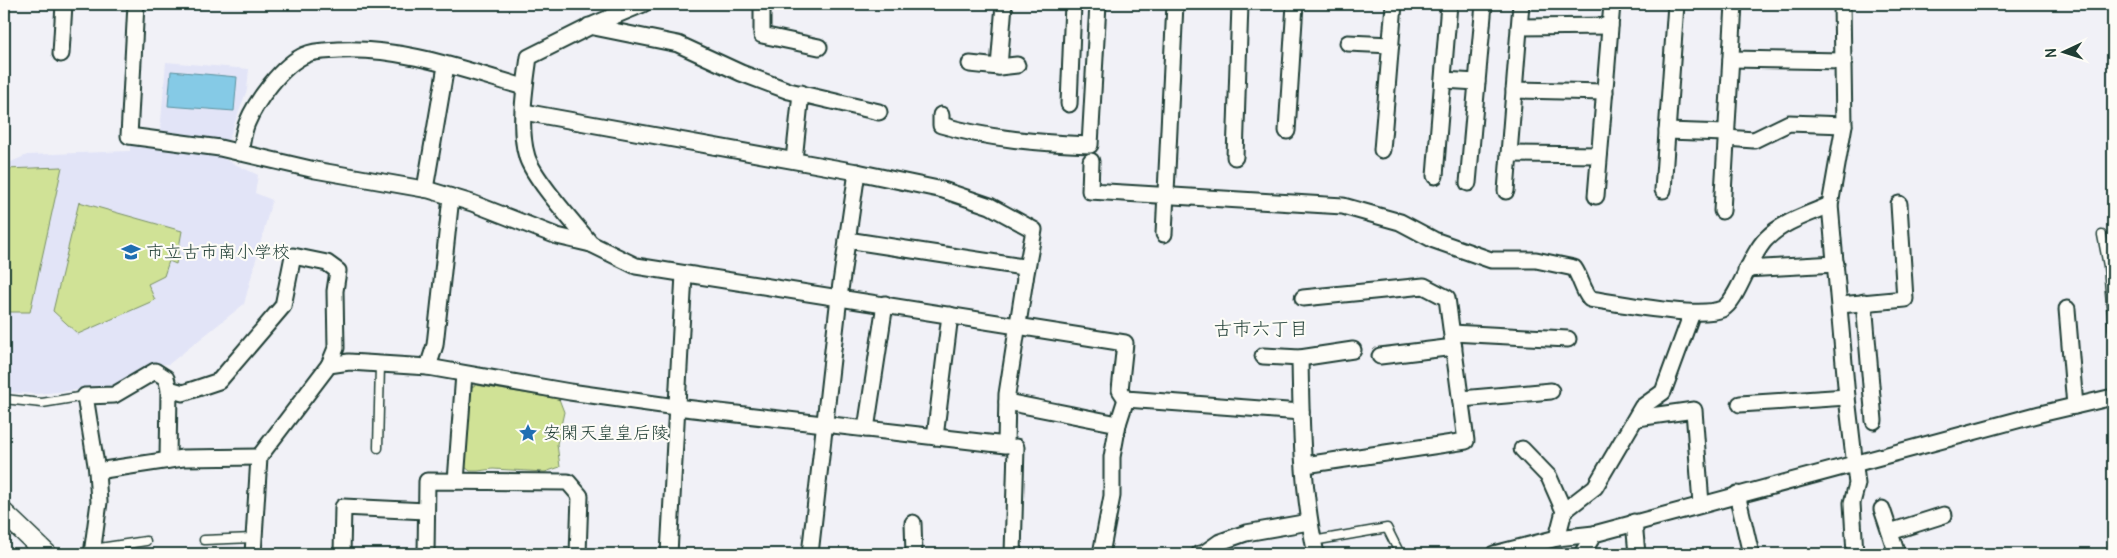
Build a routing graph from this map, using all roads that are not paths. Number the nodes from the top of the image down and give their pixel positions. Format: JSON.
{"nodes":[{"id":1,"x":64,"y":4,"type":"edge"},
{"id":2,"x":136,"y":4,"type":"edge"},
{"id":3,"x":643,"y":4,"type":"edge"},
{"id":4,"x":762,"y":4,"type":"edge"},
{"id":5,"x":1004,"y":4,"type":"edge"},
{"id":6,"x":1073,"y":4,"type":"edge"},
{"id":7,"x":1098,"y":4,"type":"edge"},
{"id":8,"x":1175,"y":4,"type":"edge"},
{"id":9,"x":1240,"y":4,"type":"edge"},
{"id":10,"x":1295,"y":4,"type":"edge"},
{"id":11,"x":1394,"y":4,"type":"edge"},
{"id":12,"x":1449,"y":4,"type":"edge"},
{"id":13,"x":1484,"y":4,"type":"edge"},
{"id":14,"x":1521,"y":4,"type":"edge"},
{"id":15,"x":1612,"y":4,"type":"edge"},
{"id":16,"x":1676,"y":4,"type":"edge"},
{"id":17,"x":1734,"y":4,"type":"edge"},
{"id":18,"x":1842,"y":4,"type":"edge"},
{"id":19,"x":589,"y":26,"type":"junction"},
{"id":20,"x":1610,"y":26,"type":"junction"},
{"id":21,"x":1519,"y":27,"type":"junction"},
{"id":22,"x":1348,"y":43,"type":"dead end"},
{"id":23,"x":1391,"y":45,"type":"junction"},
{"id":24,"x":819,"y":47,"type":"dead end"},
{"id":25,"x":61,"y":54,"type":"dead end"},
{"id":26,"x":1731,"y":59,"type":"junction"},
{"id":27,"x":1844,"y":61,"type":"junction"},
{"id":28,"x":970,"y":64,"type":"dead end"},
{"id":29,"x":1017,"y":65,"type":"dead end"},
{"id":30,"x":446,"y":66,"type":"junction"},
{"id":31,"x":999,"y":67,"type":"junction"},
{"id":32,"x":1443,"y":80,"type":"junction"},
{"id":33,"x":1477,"y":82,"type":"junction"},
{"id":34,"x":524,"y":87,"type":"junction"},
{"id":35,"x":1514,"y":90,"type":"junction"},
{"id":36,"x":1605,"y":92,"type":"junction"},
{"id":37,"x":801,"y":94,"type":"junction"},
{"id":38,"x":1069,"y":104,"type":"dead end"},
{"id":39,"x":524,"y":112,"type":"junction"},
{"id":40,"x":879,"y":112,"type":"dead end"},
{"id":41,"x":941,"y":115,"type":"dead end"},
{"id":42,"x":1844,"y":125,"type":"junction"},
{"id":43,"x":1287,"y":131,"type":"dead end"},
{"id":44,"x":1667,"y":131,"type":"junction"},
{"id":45,"x":1726,"y":136,"type":"junction"},
{"id":46,"x":1382,"y":150,"type":"dead end"},
{"id":47,"x":240,"y":153,"type":"junction"},
{"id":48,"x":1509,"y":154,"type":"junction"},
{"id":49,"x":1599,"y":155,"type":"junction"},
{"id":50,"x":1235,"y":158,"type":"dead end"},
{"id":51,"x":794,"y":160,"type":"junction"},
{"id":52,"x":1091,"y":161,"type":"dead end"},
{"id":53,"x":857,"y":172,"type":"junction"},
{"id":54,"x":1435,"y":176,"type":"dead end"},
{"id":55,"x":1468,"y":183,"type":"dead end"},
{"id":56,"x":425,"y":189,"type":"junction"},
{"id":57,"x":1663,"y":190,"type":"dead end"},
{"id":58,"x":1506,"y":191,"type":"dead end"},
{"id":59,"x":1167,"y":196,"type":"junction"},
{"id":60,"x":1596,"y":196,"type":"dead end"},
{"id":61,"x":451,"y":197,"type":"junction"},
{"id":62,"x":1899,"y":204,"type":"dead end"},
{"id":63,"x":1830,"y":205,"type":"junction"},
{"id":64,"x":1722,"y":211,"type":"dead end"},
{"id":65,"x":1164,"y":234,"type":"dead end"},
{"id":66,"x":2102,"y":236,"type":"dead end"},
{"id":67,"x":847,"y":240,"type":"junction"},
{"id":68,"x":591,"y":244,"type":"junction"},
{"id":69,"x":1836,"y":264,"type":"junction"},
{"id":70,"x":1746,"y":269,"type":"junction"},
{"id":71,"x":684,"y":274,"type":"junction"},
{"id":72,"x":1025,"y":279,"type":"junction"},
{"id":73,"x":839,"y":297,"type":"junction"},
{"id":74,"x":1303,"y":298,"type":"dead end"},
{"id":75,"x":1864,"y":302,"type":"junction"},
{"id":76,"x":886,"y":304,"type":"junction"},
{"id":77,"x":1840,"y":305,"type":"junction"},
{"id":78,"x":2067,"y":308,"type":"dead end"},
{"id":79,"x":1692,"y":313,"type":"junction"},
{"id":80,"x":950,"y":315,"type":"junction"},
{"id":81,"x":1017,"y":325,"type":"junction"},
{"id":82,"x":2113,"y":330,"type":"edge"},
{"id":83,"x":1568,"y":339,"type":"dead end"},
{"id":84,"x":1453,"y":340,"type":"junction"},
{"id":85,"x":1354,"y":350,"type":"dead end"},
{"id":86,"x":1263,"y":356,"type":"dead end"},
{"id":87,"x":1380,"y":356,"type":"dead end"},
{"id":88,"x":1300,"y":358,"type":"junction"},
{"id":89,"x":329,"y":365,"type":"junction"},
{"id":90,"x":380,"y":365,"type":"junction"},
{"id":91,"x":428,"y":366,"type":"junction"},
{"id":92,"x":464,"y":374,"type":"junction"},
{"id":93,"x":169,"y":389,"type":"junction"},
{"id":94,"x":1550,"y":391,"type":"dead end"},
{"id":95,"x":85,"y":396,"type":"junction"},
{"id":96,"x":1847,"y":397,"type":"junction"},
{"id":97,"x":2113,"y":397,"type":"edge"},
{"id":98,"x":4,"y":399,"type":"edge"},
{"id":99,"x":1126,"y":399,"type":"junction"},
{"id":100,"x":1461,"y":399,"type":"junction"},
{"id":101,"x":1007,"y":402,"type":"junction"},
{"id":102,"x":1740,"y":404,"type":"dead end"},
{"id":103,"x":2075,"y":406,"type":"junction"},
{"id":104,"x":676,"y":407,"type":"junction"},
{"id":105,"x":1301,"y":412,"type":"junction"},
{"id":106,"x":1637,"y":418,"type":"junction"},
{"id":107,"x":1874,"y":421,"type":"dead end"},
{"id":108,"x":826,"y":424,"type":"junction"},
{"id":109,"x":1118,"y":424,"type":"junction"},
{"id":110,"x":866,"y":429,"type":"junction"},
{"id":111,"x":935,"y":437,"type":"junction"},
{"id":112,"x":1016,"y":447,"type":"dead end"},
{"id":113,"x":378,"y":448,"type":"dead end"},
{"id":114,"x":1522,"y":449,"type":"dead end"},
{"id":115,"x":259,"y":457,"type":"junction"},
{"id":116,"x":168,"y":460,"type":"junction"},
{"id":117,"x":1855,"y":464,"type":"junction"},
{"id":118,"x":1305,"y":465,"type":"junction"},
{"id":119,"x":97,"y":471,"type":"junction"},
{"id":120,"x":456,"y":481,"type":"junction"},
{"id":121,"x":1737,"y":494,"type":"junction"},
{"id":122,"x":1701,"y":504,"type":"junction"},
{"id":123,"x":1882,"y":509,"type":"dead end"},
{"id":124,"x":426,"y":511,"type":"junction"},
{"id":125,"x":1564,"y":511,"type":"junction"},
{"id":126,"x":4,"y":513,"type":"edge"},
{"id":127,"x":1944,"y":515,"type":"dead end"},
{"id":128,"x":1309,"y":522,"type":"junction"},
{"id":129,"x":1634,"y":522,"type":"junction"},
{"id":130,"x":912,"y":523,"type":"dead end"},
{"id":131,"x":1890,"y":532,"type":"junction"},
{"id":132,"x":1594,"y":534,"type":"junction"},
{"id":133,"x":253,"y":538,"type":"junction"},
{"id":134,"x":1557,"y":538,"type":"junction"},
{"id":135,"x":204,"y":540,"type":"dead end"},
{"id":136,"x":146,"y":541,"type":"dead end"},
{"id":137,"x":1314,"y":548,"type":"edge"},
{"id":138,"x":92,"y":552,"type":"edge"},
{"id":139,"x":47,"y":554,"type":"edge"},
{"id":140,"x":253,"y":554,"type":"edge"},
{"id":141,"x":342,"y":554,"type":"edge"},
{"id":142,"x":426,"y":554,"type":"edge"},
{"id":143,"x":578,"y":554,"type":"edge"},
{"id":144,"x":669,"y":554,"type":"edge"},
{"id":145,"x":810,"y":554,"type":"edge"},
{"id":146,"x":914,"y":554,"type":"edge"},
{"id":147,"x":1013,"y":554,"type":"edge"},
{"id":148,"x":1100,"y":554,"type":"edge"},
{"id":149,"x":1199,"y":554,"type":"edge"},
{"id":150,"x":1400,"y":554,"type":"edge"},
{"id":151,"x":1494,"y":554,"type":"edge"},
{"id":152,"x":1582,"y":554,"type":"edge"},
{"id":153,"x":1637,"y":554,"type":"edge"},
{"id":154,"x":1751,"y":554,"type":"edge"},
{"id":155,"x":1855,"y":554,"type":"edge"},
{"id":156,"x":1896,"y":554,"type":"edge"}],
"edges":[{"from":1,"to":25,"type":"street"},
{"from":2,"to":47,"type":"street"},
{"from":3,"to":19,"type":"street"},
{"from":4,"to":24,"type":"street"},
{"from":5,"to":31,"type":"street"},
{"from":6,"to":38,"type":"street"},
{"from":7,"to":41,"type":"street"},
{"from":8,"to":59,"type":"street"},
{"from":9,"to":50,"type":"street"},
{"from":10,"to":43,"type":"street"},
{"from":11,"to":23,"type":"street"},
{"from":12,"to":32,"type":"street"},
{"from":13,"to":33,"type":"street"},
{"from":14,"to":21,"type":"street"},
{"from":15,"to":20,"type":"street"},
{"from":16,"to":44,"type":"street"},
{"from":17,"to":26,"type":"street"},
{"from":18,"to":27,"type":"street"},
{"from":19,"to":34,"type":"street"},
{"from":19,"to":37,"type":"street"},
{"from":20,"to":21,"type":"street"},
{"from":20,"to":36,"type":"street"},
{"from":21,"to":35,"type":"street"},
{"from":22,"to":23,"type":"street"},
{"from":23,"to":46,"type":"street"},
{"from":26,"to":27,"type":"street"},
{"from":26,"to":45,"type":"street"},
{"from":27,"to":42,"type":"street"},
{"from":28,"to":31,"type":"street"},
{"from":29,"to":31,"type":"street"},
{"from":30,"to":34,"type":"street"},
{"from":30,"to":47,"type":"street"},
{"from":30,"to":56,"type":"street"},
{"from":32,"to":33,"type":"street"},
{"from":32,"to":54,"type":"street"},
{"from":33,"to":55,"type":"street"},
{"from":34,"to":39,"type":"street"},
{"from":35,"to":36,"type":"street"},
{"from":35,"to":48,"type":"street"},
{"from":36,"to":49,"type":"street"},
{"from":37,"to":40,"type":"street"},
{"from":37,"to":51,"type":"street"},
{"from":39,"to":51,"type":"street"},
{"from":39,"to":68,"type":"street"},
{"from":42,"to":45,"type":"street"},
{"from":42,"to":63,"type":"street"},
{"from":44,"to":45,"type":"street"},
{"from":44,"to":57,"type":"street"},
{"from":45,"to":64,"type":"street"},
{"from":47,"to":56,"type":"street"},
{"from":48,"to":49,"type":"street"},
{"from":48,"to":58,"type":"street"},
{"from":49,"to":60,"type":"street"},
{"from":51,"to":53,"type":"street"},
{"from":52,"to":59,"type":"street"},
{"from":53,"to":67,"type":"street"},
{"from":53,"to":72,"type":"street"},
{"from":56,"to":61,"type":"street"},
{"from":59,"to":65,"type":"street"},
{"from":59,"to":79,"type":"street"},
{"from":61,"to":68,"type":"street"},
{"from":61,"to":91,"type":"street"},
{"from":62,"to":75,"type":"street"},
{"from":63,"to":69,"type":"street"},
{"from":63,"to":70,"type":"street"},
{"from":66,"to":82,"type":"lane"},
{"from":67,"to":72,"type":"street"},
{"from":67,"to":73,"type":"street"},
{"from":68,"to":71,"type":"street"},
{"from":69,"to":70,"type":"street"},
{"from":69,"to":77,"type":"street"},
{"from":70,"to":79,"type":"street"},
{"from":71,"to":73,"type":"street"},
{"from":71,"to":104,"type":"street"},
{"from":72,"to":81,"type":"street"},
{"from":73,"to":76,"type":"street"},
{"from":73,"to":108,"type":"street"},
{"from":74,"to":84,"type":"street"},
{"from":75,"to":77,"type":"street"},
{"from":75,"to":107,"type":"street"},
{"from":76,"to":80,"type":"street"},
{"from":76,"to":110,"type":"street"},
{"from":77,"to":96,"type":"street"},
{"from":78,"to":103,"type":"street"},
{"from":79,"to":106,"type":"street"},
{"from":80,"to":81,"type":"street"},
{"from":80,"to":111,"type":"street"},
{"from":81,"to":99,"type":"street"},
{"from":81,"to":101,"type":"street"},
{"from":83,"to":84,"type":"street"},
{"from":84,"to":87,"type":"street"},
{"from":84,"to":100,"type":"street"},
{"from":85,"to":88,"type":"street"},
{"from":86,"to":88,"type":"street"},
{"from":88,"to":105,"type":"street"},
{"from":89,"to":90,"type":"street"},
{"from":89,"to":93,"type":"street"},
{"from":89,"to":115,"type":"street"},
{"from":90,"to":91,"type":"street"},
{"from":90,"to":113,"type":"lane"},
{"from":91,"to":92,"type":"street"},
{"from":92,"to":104,"type":"street"},
{"from":92,"to":120,"type":"street"},
{"from":93,"to":95,"type":"street"},
{"from":93,"to":116,"type":"street"},
{"from":94,"to":100,"type":"street"},
{"from":95,"to":98,"type":"lane"},
{"from":95,"to":119,"type":"street"},
{"from":96,"to":102,"type":"street"},
{"from":96,"to":117,"type":"street"},
{"from":97,"to":103,"type":"street"},
{"from":99,"to":105,"type":"street"},
{"from":99,"to":109,"type":"street"},
{"from":100,"to":118,"type":"street"},
{"from":101,"to":109,"type":"street"},
{"from":101,"to":111,"type":"street"},
{"from":103,"to":117,"type":"street"},
{"from":104,"to":108,"type":"street"},
{"from":104,"to":144,"type":"street"},
{"from":105,"to":118,"type":"street"},
{"from":106,"to":122,"type":"street"},
{"from":106,"to":125,"type":"street"},
{"from":108,"to":110,"type":"street"},
{"from":108,"to":145,"type":"street"},
{"from":109,"to":148,"type":"street"},
{"from":110,"to":111,"type":"street"},
{"from":112,"to":147,"type":"street"},
{"from":114,"to":125,"type":"street"},
{"from":115,"to":116,"type":"street"},
{"from":115,"to":133,"type":"street"},
{"from":116,"to":119,"type":"street"},
{"from":117,"to":121,"type":"street"},
{"from":117,"to":155,"type":"street"},
{"from":118,"to":128,"type":"street"},
{"from":119,"to":138,"type":"street"},
{"from":120,"to":124,"type":"street"},
{"from":120,"to":143,"type":"street"},
{"from":121,"to":122,"type":"street"},
{"from":121,"to":154,"type":"street"},
{"from":122,"to":129,"type":"street"},
{"from":123,"to":131,"type":"street"},
{"from":124,"to":141,"type":"street"},
{"from":124,"to":142,"type":"street"},
{"from":125,"to":134,"type":"street"},
{"from":126,"to":139,"type":"street"},
{"from":127,"to":131,"type":"street"},
{"from":128,"to":137,"type":"street"},
{"from":128,"to":149,"type":"street"},
{"from":129,"to":132,"type":"street"},
{"from":129,"to":153,"type":"street"},
{"from":130,"to":146,"type":"street"},
{"from":131,"to":156,"type":"street"},
{"from":132,"to":134,"type":"street"},
{"from":132,"to":152,"type":"street"},
{"from":133,"to":135,"type":"lane"},
{"from":133,"to":140,"type":"street"},
{"from":134,"to":151,"type":"street"},
{"from":136,"to":138,"type":"lane"},
{"from":137,"to":150,"type":"lane"}]}
